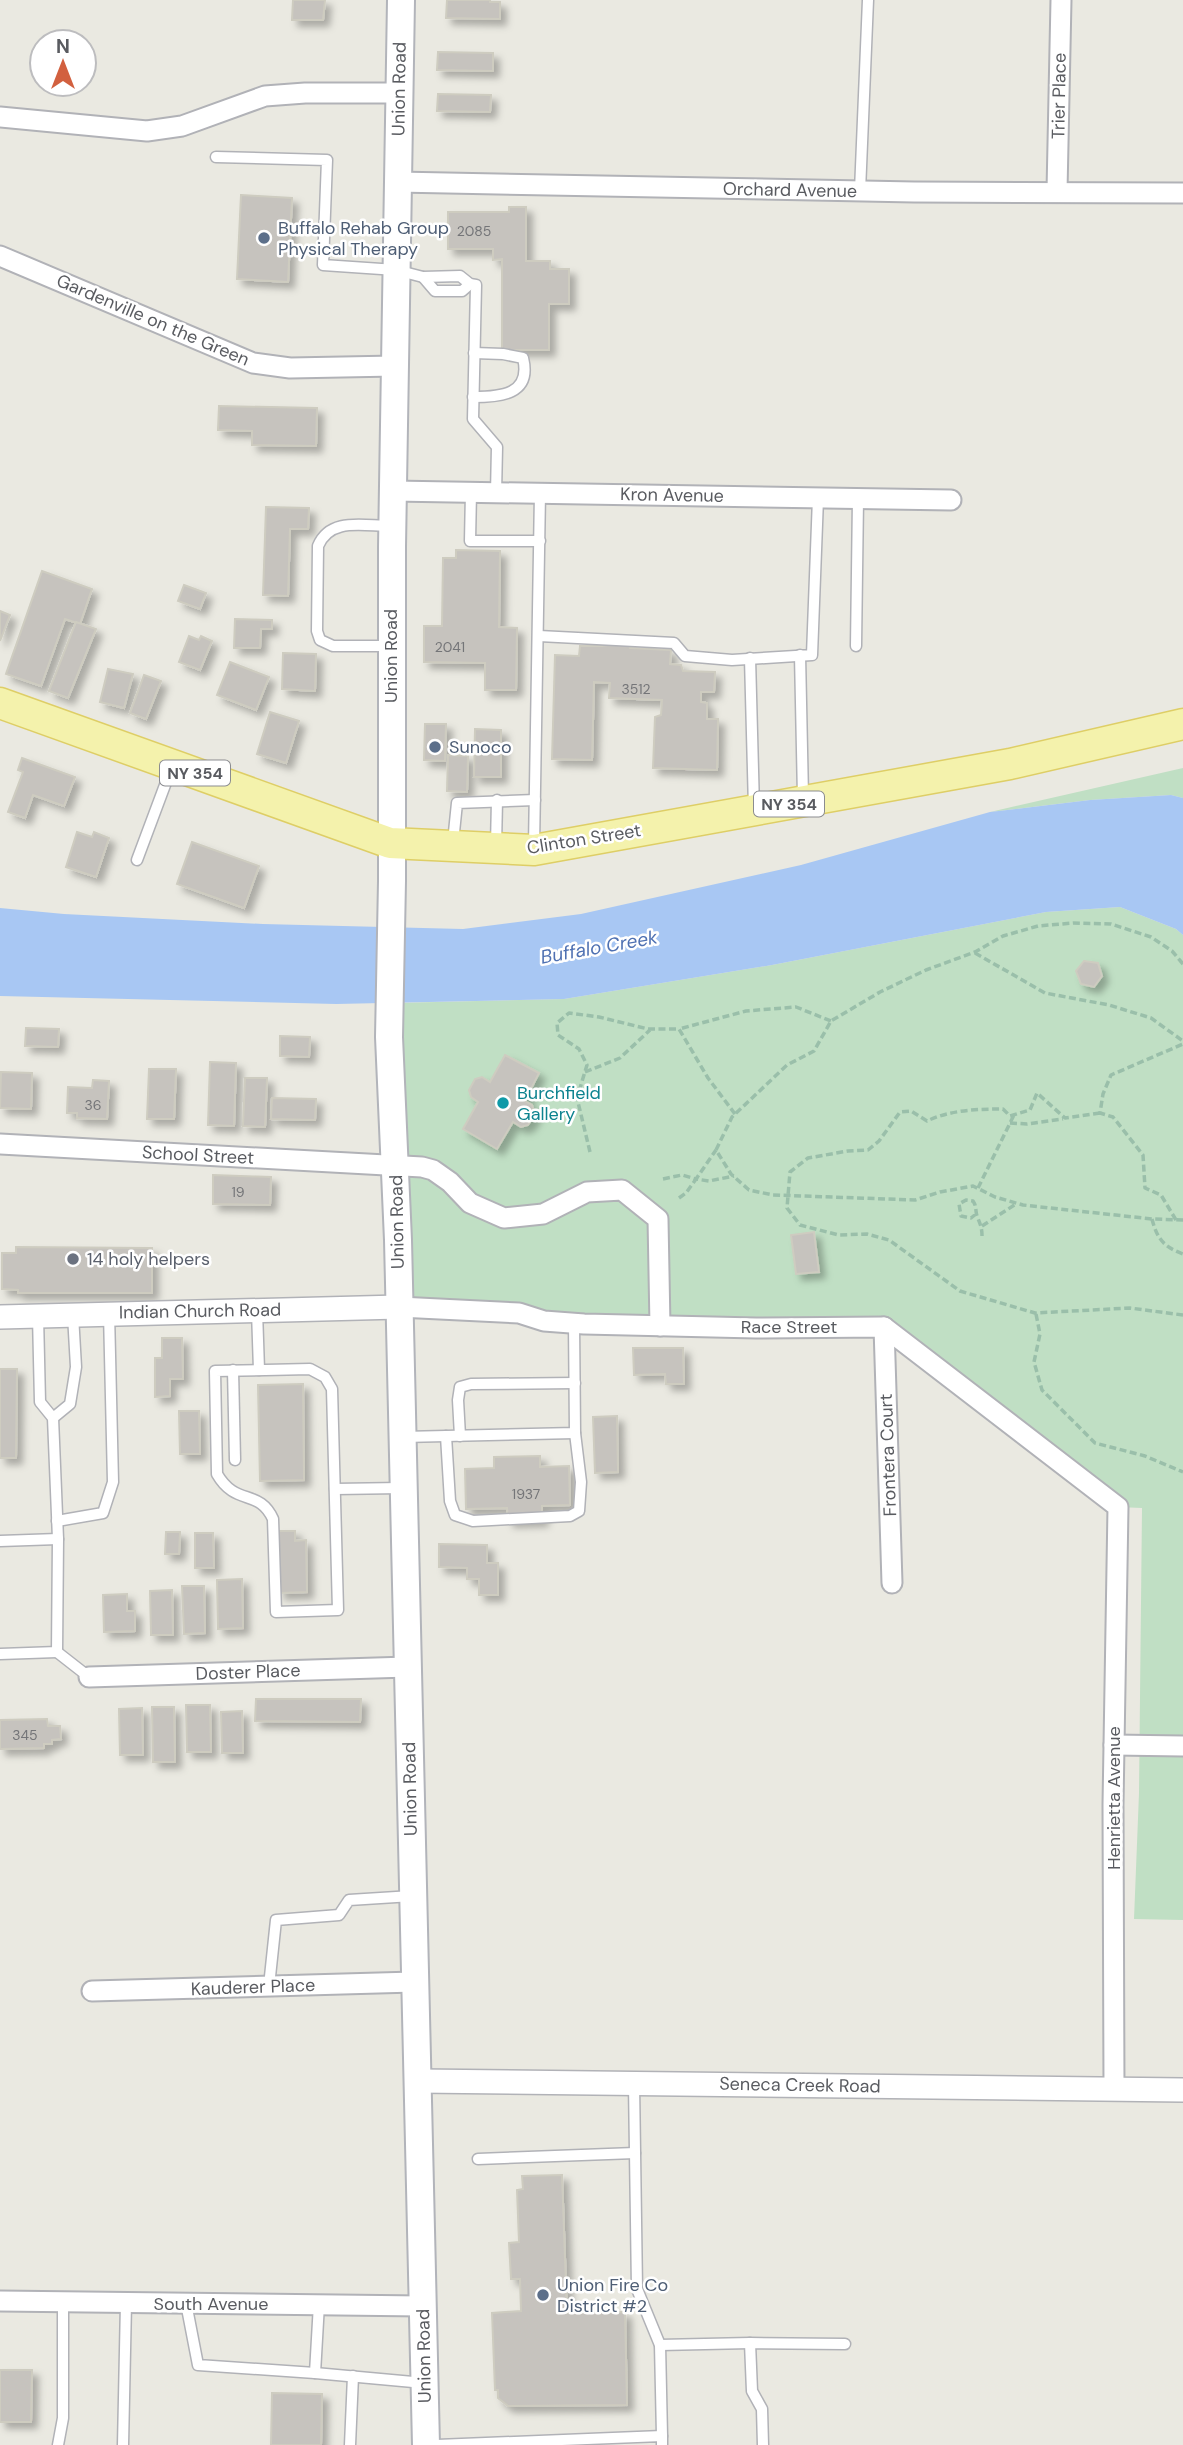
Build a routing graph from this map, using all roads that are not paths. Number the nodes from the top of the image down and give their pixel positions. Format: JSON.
{"nodes":[{"id":1,"x":401,"y":0,"type":"edge"},
{"id":2,"x":868,"y":0,"type":"edge"},
{"id":3,"x":1061,"y":0,"type":"edge"},
{"id":4,"x":399,"y":93,"type":"junction"},
{"id":5,"x":0,"y":117,"type":"edge"},
{"id":6,"x":216,"y":157,"type":"dead end"},
{"id":7,"x":397,"y":182,"type":"junction"},
{"id":8,"x":860,"y":191,"type":"junction"},
{"id":9,"x":1057,"y":191,"type":"junction"},
{"id":10,"x":1183,"y":193,"type":"edge"},
{"id":11,"x":0,"y":256,"type":"edge"},
{"id":12,"x":396,"y":270,"type":"junction"},
{"id":13,"x":423,"y":277,"type":"junction"},
{"id":14,"x":470,"y":284,"type":"junction"},
{"id":15,"x":474,"y":353,"type":"junction"},
{"id":16,"x":394,"y":366,"type":"junction"},
{"id":17,"x":473,"y":397,"type":"junction"},
{"id":18,"x":393,"y":491,"type":"junction"},
{"id":19,"x":471,"y":492,"type":"junction"},
{"id":20,"x":496,"y":493,"type":"junction"},
{"id":21,"x":540,"y":493,"type":"junction"},
{"id":22,"x":818,"y":498,"type":"junction"},
{"id":23,"x":859,"y":499,"type":"junction"},
{"id":24,"x":951,"y":500,"type":"dead end"},
{"id":25,"x":392,"y":526,"type":"junction"},
{"id":26,"x":540,"y":541,"type":"junction"},
{"id":27,"x":539,"y":636,"type":"junction"},
{"id":28,"x":391,"y":646,"type":"junction"},
{"id":29,"x":856,"y":646,"type":"dead end"},
{"id":30,"x":800,"y":655,"type":"junction"},
{"id":31,"x":750,"y":658,"type":"junction"},
{"id":32,"x":0,"y":703,"type":"edge"},
{"id":33,"x":1183,"y":724,"type":"edge"},
{"id":34,"x":173,"y":765,"type":"junction"},
{"id":35,"x":497,"y":800,"type":"junction"},
{"id":36,"x":535,"y":800,"type":"junction"},
{"id":37,"x":803,"y":801,"type":"junction"},
{"id":38,"x":754,"y":810,"type":"junction"},
{"id":39,"x":390,"y":843,"type":"junction"},
{"id":40,"x":452,"y":846,"type":"junction"},
{"id":41,"x":495,"y":848,"type":"junction"},
{"id":42,"x":534,"y":850,"type":"junction"},
{"id":43,"x":136,"y":860,"type":"dead end"},
{"id":44,"x":0,"y":1144,"type":"edge"},
{"id":45,"x":396,"y":1166,"type":"junction"},
{"id":46,"x":399,"y":1307,"type":"junction"},
{"id":47,"x":257,"y":1310,"type":"junction"},
{"id":48,"x":109,"y":1313,"type":"junction"},
{"id":49,"x":73,"y":1314,"type":"junction"},
{"id":50,"x":38,"y":1316,"type":"junction"},
{"id":51,"x":0,"y":1317,"type":"edge"},
{"id":52,"x":575,"y":1323,"type":"junction"},
{"id":53,"x":660,"y":1326,"type":"junction"},
{"id":54,"x":884,"y":1327,"type":"junction"},
{"id":55,"x":233,"y":1370,"type":"junction"},
{"id":56,"x":259,"y":1370,"type":"junction"},
{"id":57,"x":575,"y":1383,"type":"junction"},
{"id":58,"x":53,"y":1418,"type":"junction"},
{"id":59,"x":575,"y":1433,"type":"junction"},
{"id":60,"x":446,"y":1436,"type":"junction"},
{"id":61,"x":460,"y":1436,"type":"junction"},
{"id":62,"x":402,"y":1437,"type":"junction"},
{"id":63,"x":235,"y":1460,"type":"dead end"},
{"id":64,"x":404,"y":1488,"type":"junction"},
{"id":65,"x":335,"y":1489,"type":"junction"},
{"id":66,"x":57,"y":1521,"type":"junction"},
{"id":67,"x":58,"y":1539,"type":"junction"},
{"id":68,"x":0,"y":1541,"type":"edge"},
{"id":69,"x":892,"y":1583,"type":"dead end"},
{"id":70,"x":57,"y":1652,"type":"junction"},
{"id":71,"x":0,"y":1654,"type":"edge"},
{"id":72,"x":408,"y":1667,"type":"junction"},
{"id":73,"x":89,"y":1677,"type":"joint"},
{"id":74,"x":1114,"y":1745,"type":"junction"},
{"id":75,"x":1183,"y":1746,"type":"edge"},
{"id":76,"x":412,"y":1896,"type":"junction"},
{"id":77,"x":414,"y":1982,"type":"junction"},
{"id":78,"x":268,"y":1986,"type":"junction"},
{"id":79,"x":92,"y":1991,"type":"dead end"},
{"id":80,"x":418,"y":2081,"type":"junction"},
{"id":81,"x":634,"y":2083,"type":"junction"},
{"id":82,"x":1114,"y":2089,"type":"junction"},
{"id":83,"x":1183,"y":2090,"type":"edge"},
{"id":84,"x":635,"y":2153,"type":"junction"},
{"id":85,"x":478,"y":2159,"type":"dead end"},
{"id":86,"x":0,"y":2301,"type":"edge"},
{"id":87,"x":64,"y":2302,"type":"junction"},
{"id":88,"x":126,"y":2303,"type":"junction"},
{"id":89,"x":186,"y":2303,"type":"junction"},
{"id":90,"x":318,"y":2304,"type":"junction"},
{"id":91,"x":422,"y":2306,"type":"junction"},
{"id":92,"x":750,"y":2343,"type":"junction"},
{"id":93,"x":845,"y":2344,"type":"dead end"},
{"id":94,"x":660,"y":2345,"type":"junction"},
{"id":95,"x":315,"y":2372,"type":"junction"},
{"id":96,"x":352,"y":2376,"type":"junction"},
{"id":97,"x":424,"y":2383,"type":"junction"},
{"id":98,"x":662,"y":2440,"type":"edge"},
{"id":99,"x":58,"y":2445,"type":"edge"},
{"id":100,"x":123,"y":2445,"type":"edge"},
{"id":101,"x":350,"y":2445,"type":"edge"},
{"id":102,"x":426,"y":2445,"type":"edge"},
{"id":103,"x":437,"y":2445,"type":"edge"},
{"id":104,"x":763,"y":2445,"type":"edge"}],
"edges":[{"from":1,"to":4,"type":"main road","name":"Union Road"},
{"from":2,"to":8,"type":"lane"},
{"from":3,"to":9,"type":"street","name":"Trier Place"},
{"from":4,"to":5,"type":"street"},
{"from":4,"to":7,"type":"main road","name":"Union Road"},
{"from":6,"to":12,"type":"lane"},
{"from":7,"to":8,"type":"street","name":"Orchard Avenue"},
{"from":7,"to":12,"type":"main road","name":"Union Road"},
{"from":8,"to":9,"type":"street","name":"Orchard Avenue"},
{"from":9,"to":10,"type":"street","name":"Orchard Avenue"},
{"from":11,"to":16,"type":"street","name":"Gardenville on the Green"},
{"from":12,"to":13,"type":"lane"},
{"from":12,"to":16,"type":"main road","name":"Union Road"},
{"from":13,"to":14,"type":"lane"},
{"from":13,"to":14,"type":"lane"},
{"from":14,"to":15,"type":"lane"},
{"from":15,"to":17,"type":"lane"},
{"from":15,"to":17,"type":"lane"},
{"from":16,"to":18,"type":"main road","name":"Union Road"},
{"from":17,"to":20,"type":"lane"},
{"from":18,"to":19,"type":"street","name":"Kron Avenue"},
{"from":18,"to":25,"type":"main road","name":"Union Road"},
{"from":19,"to":20,"type":"street","name":"Kron Avenue"},
{"from":19,"to":26,"type":"lane"},
{"from":20,"to":21,"type":"street","name":"Kron Avenue"},
{"from":21,"to":22,"type":"street","name":"Kron Avenue"},
{"from":21,"to":26,"type":"lane"},
{"from":22,"to":23,"type":"street","name":"Kron Avenue"},
{"from":22,"to":30,"type":"lane"},
{"from":23,"to":24,"type":"street","name":"Kron Avenue"},
{"from":23,"to":29,"type":"lane"},
{"from":25,"to":28,"type":"main road","name":"Union Road"},
{"from":25,"to":28,"type":"lane"},
{"from":26,"to":27,"type":"lane"},
{"from":27,"to":31,"type":"lane"},
{"from":27,"to":36,"type":"lane"},
{"from":28,"to":39,"type":"main road","name":"Union Road"},
{"from":30,"to":31,"type":"lane"},
{"from":30,"to":37,"type":"lane"},
{"from":31,"to":38,"type":"lane"},
{"from":32,"to":34,"type":"main road","name":"Clinton Street","number":"NY 354"},
{"from":33,"to":37,"type":"main road","name":"Clinton Street","number":"NY 354"},
{"from":34,"to":39,"type":"main road","name":"Clinton Street","number":"NY 354"},
{"from":34,"to":43,"type":"lane"},
{"from":35,"to":36,"type":"lane"},
{"from":35,"to":40,"type":"lane"},
{"from":35,"to":41,"type":"lane"},
{"from":36,"to":42,"type":"lane"},
{"from":37,"to":38,"type":"main road","name":"Clinton Street","number":"NY 354"},
{"from":38,"to":42,"type":"main road","name":"Clinton Street","number":"NY 354"},
{"from":39,"to":40,"type":"main road","name":"Clinton Street","number":"NY 354"},
{"from":39,"to":45,"type":"main road","name":"Union Road"},
{"from":40,"to":41,"type":"main road","name":"Clinton Street","number":"NY 354"},
{"from":41,"to":42,"type":"main road","name":"Clinton Street","number":"NY 354"},
{"from":44,"to":45,"type":"street","name":"School Street"},
{"from":45,"to":46,"type":"main road","name":"Union Road"},
{"from":45,"to":53,"type":"street","name":"School Street"},
{"from":46,"to":47,"type":"street","name":"Indian Church Road"},
{"from":46,"to":52,"type":"street","name":"Race Street"},
{"from":46,"to":62,"type":"main road","name":"Union Road"},
{"from":47,"to":48,"type":"street","name":"Indian Church Road"},
{"from":47,"to":56,"type":"lane"},
{"from":48,"to":49,"type":"street","name":"Indian Church Road"},
{"from":48,"to":66,"type":"lane"},
{"from":49,"to":50,"type":"street","name":"Indian Church Road"},
{"from":49,"to":58,"type":"lane"},
{"from":50,"to":51,"type":"street","name":"Indian Church Road"},
{"from":50,"to":58,"type":"lane"},
{"from":52,"to":53,"type":"street","name":"Race Street"},
{"from":52,"to":57,"type":"lane"},
{"from":53,"to":54,"type":"street","name":"Race Street"},
{"from":54,"to":69,"type":"street","name":"Frontera Court"},
{"from":54,"to":74,"type":"street","name":"Henrietta Avenue"},
{"from":55,"to":56,"type":"lane"},
{"from":55,"to":63,"type":"lane"},
{"from":55,"to":65,"type":"lane"},
{"from":56,"to":65,"type":"lane"},
{"from":57,"to":59,"type":"lane"},
{"from":57,"to":61,"type":"lane"},
{"from":58,"to":66,"type":"lane"},
{"from":59,"to":60,"type":"lane"},
{"from":59,"to":61,"type":"lane"},
{"from":60,"to":61,"type":"lane"},
{"from":60,"to":62,"type":"lane"},
{"from":62,"to":64,"type":"main road","name":"Union Road"},
{"from":64,"to":65,"type":"lane"},
{"from":64,"to":72,"type":"main road","name":"Union Road"},
{"from":66,"to":67,"type":"lane"},
{"from":67,"to":68,"type":"lane"},
{"from":67,"to":70,"type":"lane"},
{"from":70,"to":71,"type":"lane"},
{"from":70,"to":73,"type":"lane"},
{"from":72,"to":73,"type":"street","name":"Doster Place"},
{"from":72,"to":76,"type":"main road","name":"Union Road"},
{"from":74,"to":75,"type":"street"},
{"from":74,"to":82,"type":"street","name":"Henrietta Avenue"},
{"from":76,"to":77,"type":"main road","name":"Union Road"},
{"from":76,"to":78,"type":"lane"},
{"from":77,"to":78,"type":"street","name":"Kauderer Place"},
{"from":77,"to":80,"type":"main road","name":"Union Road"},
{"from":78,"to":79,"type":"street","name":"Kauderer Place"},
{"from":80,"to":81,"type":"street","name":"Seneca Creek Road"},
{"from":80,"to":91,"type":"main road","name":"Union Road"},
{"from":81,"to":82,"type":"street","name":"Seneca Creek Road"},
{"from":81,"to":84,"type":"lane"},
{"from":82,"to":83,"type":"street","name":"Seneca Creek Road"},
{"from":84,"to":85,"type":"lane"},
{"from":84,"to":94,"type":"lane"},
{"from":86,"to":87,"type":"street","name":"South Avenue"},
{"from":87,"to":88,"type":"street","name":"South Avenue"},
{"from":87,"to":99,"type":"lane"},
{"from":88,"to":89,"type":"street","name":"South Avenue"},
{"from":88,"to":100,"type":"lane"},
{"from":89,"to":90,"type":"street","name":"South Avenue"},
{"from":89,"to":95,"type":"lane"},
{"from":90,"to":91,"type":"street","name":"South Avenue"},
{"from":90,"to":95,"type":"lane"},
{"from":91,"to":97,"type":"main road","name":"Union Road"},
{"from":92,"to":93,"type":"lane"},
{"from":92,"to":94,"type":"lane"},
{"from":92,"to":104,"type":"lane"},
{"from":94,"to":98,"type":"lane"},
{"from":95,"to":96,"type":"lane"},
{"from":96,"to":97,"type":"lane"},
{"from":96,"to":101,"type":"lane"},
{"from":97,"to":102,"type":"main road","name":"Union Road"},
{"from":98,"to":103,"type":"lane"}]}
